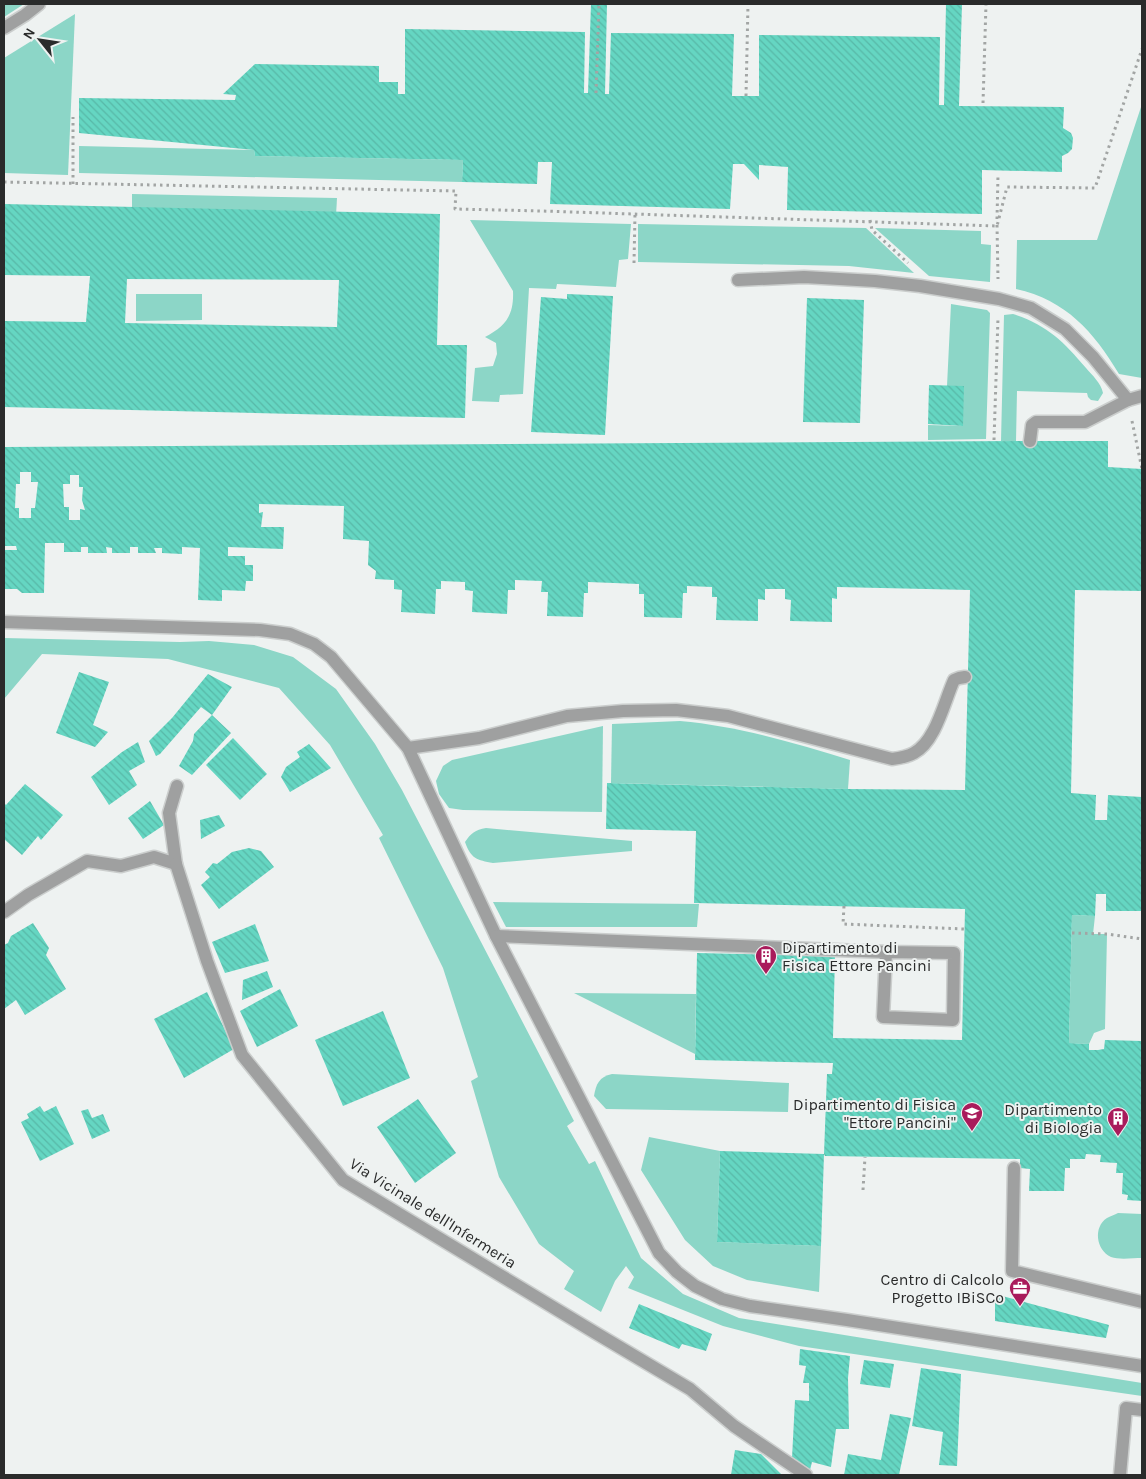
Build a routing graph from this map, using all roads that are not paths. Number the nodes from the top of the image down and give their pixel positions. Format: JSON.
{"nodes":[{"id":1,"x":39,"y":4,"type":"edge"},
{"id":2,"x":4,"y":28,"type":"edge"},
{"id":3,"x":738,"y":280,"type":"dead end"},
{"id":4,"x":1142,"y":396,"type":"edge"},
{"id":5,"x":1128,"y":400,"type":"junction"},
{"id":6,"x":1030,"y":441,"type":"dead end"},
{"id":7,"x":4,"y":622,"type":"edge"},
{"id":8,"x":965,"y":677,"type":"dead end"},
{"id":9,"x":408,"y":748,"type":"junction"},
{"id":10,"x":177,"y":786,"type":"dead end"},
{"id":11,"x":176,"y":864,"type":"junction"},
{"id":12,"x":4,"y":912,"type":"edge"},
{"id":13,"x":496,"y":936,"type":"junction"},
{"id":14,"x":886,"y":952,"type":"junction"},
{"id":15,"x":1014,"y":1168,"type":"dead end"},
{"id":16,"x":1142,"y":1302,"type":"edge"},
{"id":17,"x":1142,"y":1366,"type":"edge"},
{"id":18,"x":1142,"y":1410,"type":"edge"},
{"id":19,"x":806,"y":1475,"type":"edge"},
{"id":20,"x":1120,"y":1475,"type":"edge"}],
"edges":[{"from":1,"to":2,"type":"street"},
{"from":3,"to":5,"type":"street"},
{"from":4,"to":5,"type":"street"},
{"from":5,"to":6,"type":"street"},
{"from":7,"to":9,"type":"street"},
{"from":8,"to":9,"type":"street"},
{"from":9,"to":13,"type":"street"},
{"from":10,"to":11,"type":"street","name":"Via Vicinale dell'Infermeria"},
{"from":11,"to":12,"type":"street"},
{"from":11,"to":19,"type":"street","name":"Via Vicinale dell'Infermeria"},
{"from":13,"to":14,"type":"street"},
{"from":13,"to":17,"type":"street"},
{"from":14,"to":14,"type":"street"},
{"from":15,"to":16,"type":"street"},
{"from":18,"to":20,"type":"street"}]}
